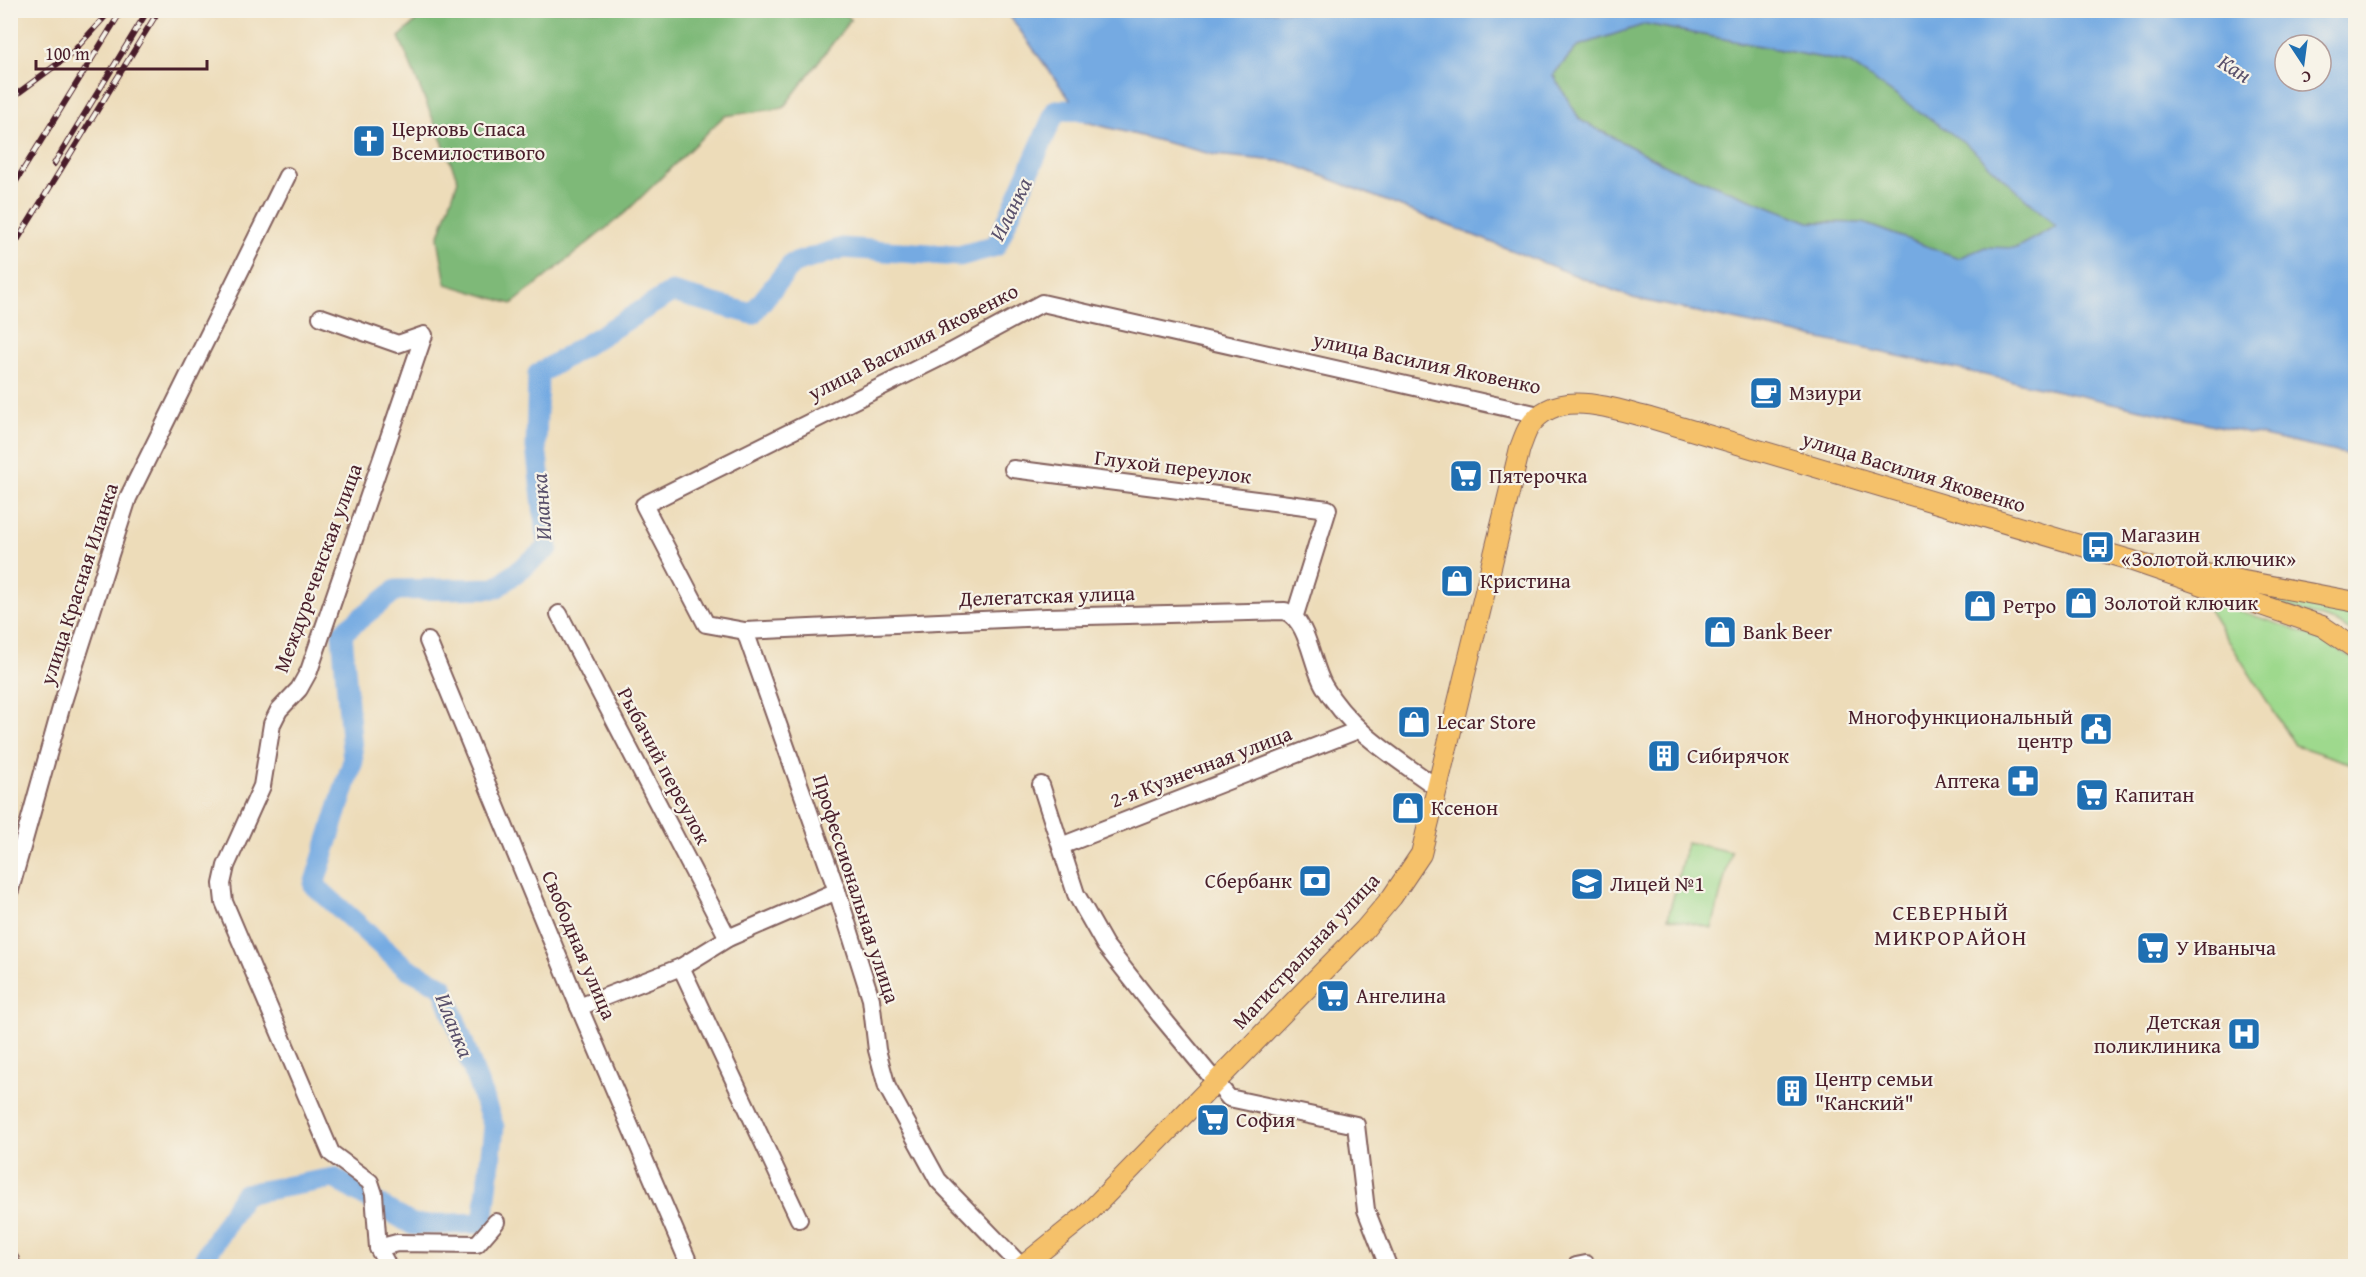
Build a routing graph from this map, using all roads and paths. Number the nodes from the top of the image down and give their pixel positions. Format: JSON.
{"nodes":[{"id":1,"x":288,"y":176,"type":"dead end"},
{"id":2,"x":321,"y":317,"type":"dead end"},
{"id":3,"x":1539,"y":415,"type":"junction"},
{"id":4,"x":1013,"y":469,"type":"dead end"},
{"id":5,"x":644,"y":505,"type":"joint"},
{"id":6,"x":2130,"y":560,"type":"junction"},
{"id":7,"x":2355,"y":602,"type":"edge"},
{"id":8,"x":559,"y":614,"type":"dead end"},
{"id":9,"x":1295,"y":615,"type":"junction"},
{"id":10,"x":745,"y":631,"type":"junction"},
{"id":11,"x":428,"y":641,"type":"dead end"},
{"id":12,"x":2355,"y":649,"type":"edge"},
{"id":13,"x":1358,"y":729,"type":"junction"},
{"id":14,"x":1041,"y":784,"type":"dead end"},
{"id":15,"x":1436,"y":787,"type":"junction"},
{"id":16,"x":1061,"y":846,"type":"junction"},
{"id":17,"x":10,"y":890,"type":"edge"},
{"id":18,"x":837,"y":891,"type":"junction"},
{"id":19,"x":728,"y":938,"type":"junction"},
{"id":20,"x":681,"y":967,"type":"junction"},
{"id":21,"x":579,"y":1007,"type":"junction"},
{"id":22,"x":1216,"y":1082,"type":"junction"},
{"id":23,"x":799,"y":1219,"type":"dead end"},
{"id":24,"x":496,"y":1222,"type":"dead end"},
{"id":25,"x":378,"y":1248,"type":"junction"},
{"id":26,"x":10,"y":1260,"type":"edge"},
{"id":27,"x":12,"y":1266,"type":"edge"},
{"id":28,"x":388,"y":1266,"type":"edge"},
{"id":29,"x":690,"y":1266,"type":"edge"},
{"id":30,"x":1022,"y":1266,"type":"edge"},
{"id":31,"x":1388,"y":1266,"type":"edge"}],
"edges":[{"from":1,"to":17,"type":"street","name":"улица Красная Иланка"},
{"from":2,"to":25,"type":"street","name":"Междуреченская улица"},
{"from":3,"to":5,"type":"street","name":"улица Василия Яковенко"},
{"from":3,"to":6,"type":"main road","name":"улица Василия Яковенко"},
{"from":3,"to":15,"type":"main road","name":"Магистральная улица"},
{"from":4,"to":9,"type":"street","name":"Глухой переулок"},
{"from":5,"to":10,"type":"street","name":"Делегатская улица"},
{"from":6,"to":7,"type":"main road"},
{"from":6,"to":12,"type":"main road","name":"улица Василия Яковенко"},
{"from":8,"to":19,"type":"street","name":"Рыбачий переулок"},
{"from":9,"to":10,"type":"street","name":"Делегатская улица"},
{"from":9,"to":13,"type":"street"},
{"from":10,"to":18,"type":"street","name":"Профессиональная улица"},
{"from":11,"to":21,"type":"street","name":"Свободная улица"},
{"from":13,"to":15,"type":"street"},
{"from":13,"to":16,"type":"street","name":"2-я Кузнечная улица"},
{"from":14,"to":16,"type":"street"},
{"from":15,"to":22,"type":"main road","name":"Магистральная улица"},
{"from":16,"to":22,"type":"street"},
{"from":18,"to":19,"type":"street"},
{"from":18,"to":30,"type":"street","name":"Профессиональная улица"},
{"from":19,"to":20,"type":"street"},
{"from":20,"to":21,"type":"street"},
{"from":20,"to":23,"type":"street"},
{"from":21,"to":29,"type":"street","name":"Свободная улица"},
{"from":22,"to":30,"type":"main road","name":"Магистральная улица"},
{"from":22,"to":31,"type":"street"},
{"from":24,"to":25,"type":"street"},
{"from":25,"to":28,"type":"street"},
{"from":26,"to":27,"type":"street"}]}
